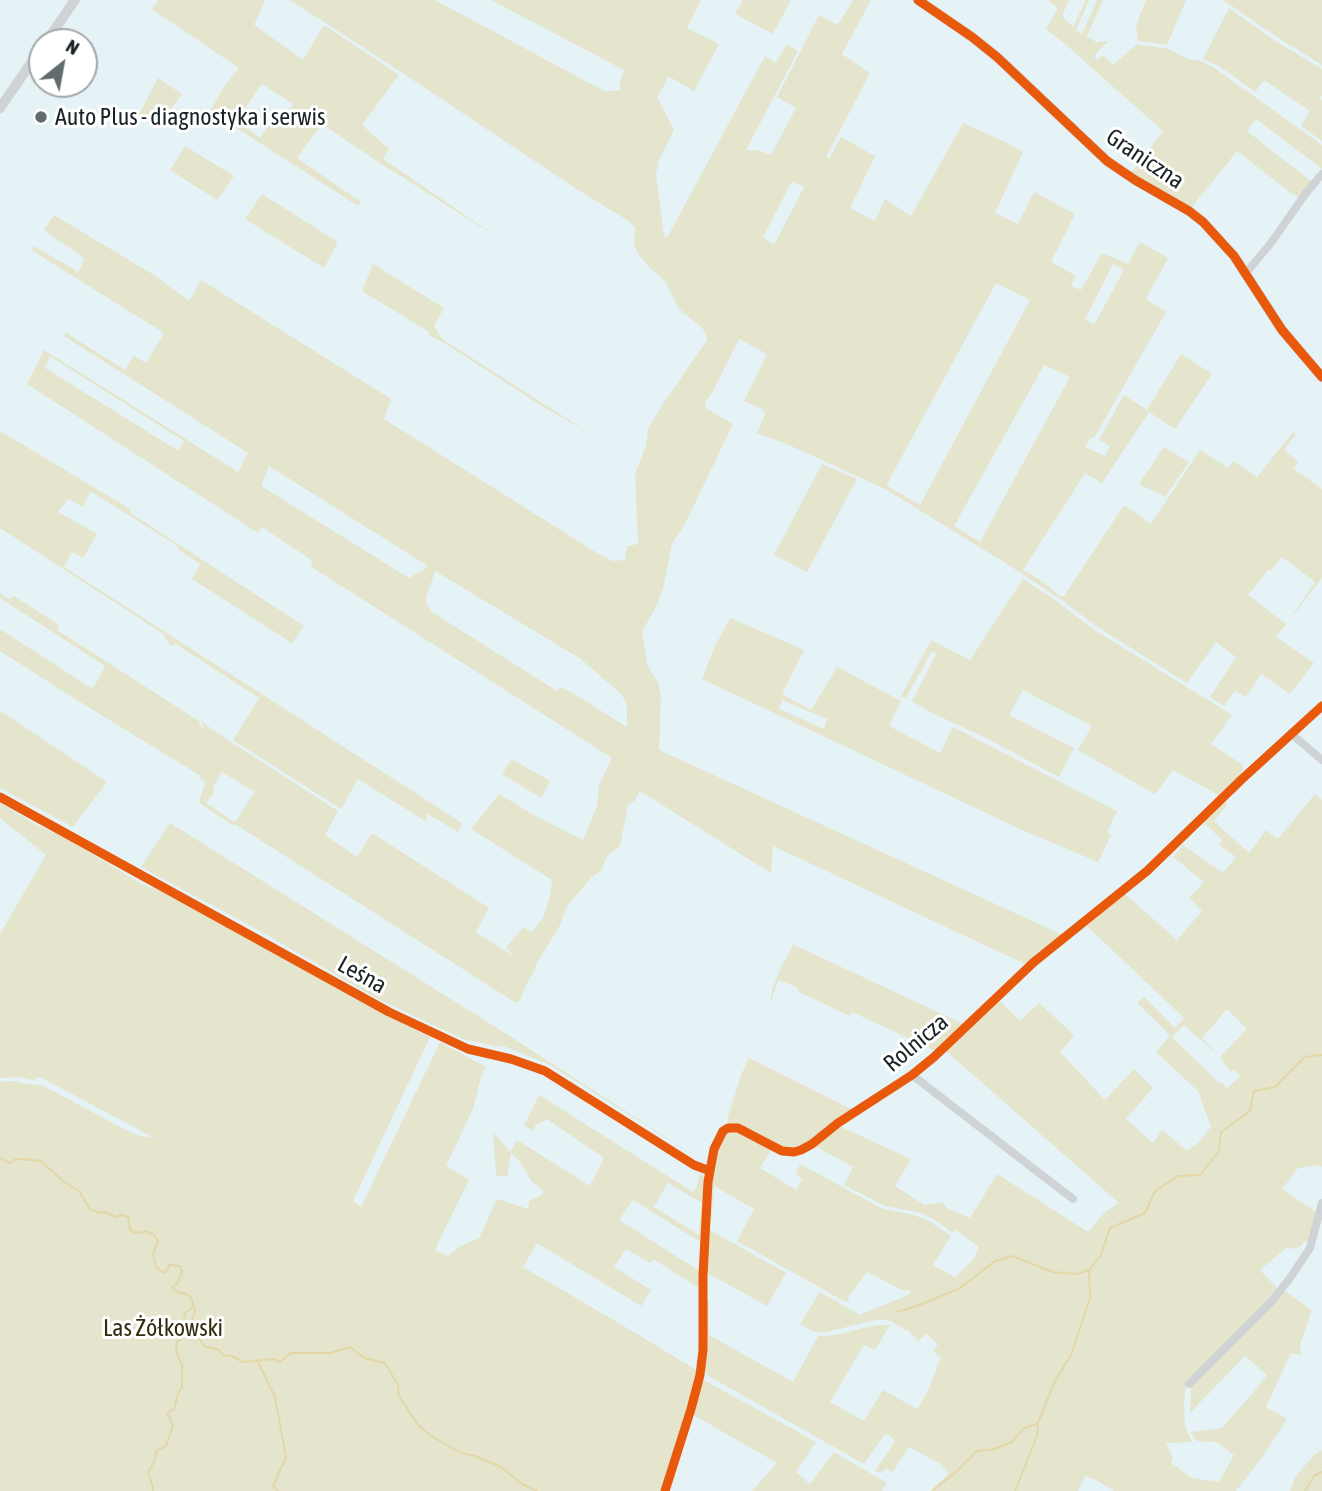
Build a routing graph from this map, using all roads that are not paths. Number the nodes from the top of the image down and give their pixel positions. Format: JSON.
{"nodes":[{"id":1,"x":75,"y":0,"type":"edge"},
{"id":2,"x":918,"y":0,"type":"edge"},
{"id":3,"x":56,"y":28,"type":"edge"},
{"id":4,"x":28,"y":67,"type":"edge"},
{"id":5,"x":0,"y":108,"type":"edge"},
{"id":6,"x":1322,"y":174,"type":"edge"},
{"id":7,"x":1245,"y":274,"type":"junction"},
{"id":8,"x":1322,"y":377,"type":"edge"},
{"id":9,"x":1322,"y":706,"type":"edge"},
{"id":10,"x":1292,"y":733,"type":"junction"},
{"id":11,"x":1322,"y":760,"type":"edge"},
{"id":12,"x":0,"y":797,"type":"edge"},
{"id":13,"x":912,"y":1075,"type":"junction"},
{"id":14,"x":710,"y":1171,"type":"junction"},
{"id":15,"x":1073,"y":1199,"type":"dead end"},
{"id":16,"x":1322,"y":1203,"type":"edge"},
{"id":17,"x":1189,"y":1384,"type":"dead end"},
{"id":18,"x":665,"y":1491,"type":"edge"}],
"edges":[{"from":1,"to":3,"type":"main road"},
{"from":2,"to":7,"type":"street","name":"Graniczna"},
{"from":4,"to":5,"type":"main road"},
{"from":6,"to":7,"type":"street"},
{"from":7,"to":8,"type":"street","name":"Graniczna"},
{"from":9,"to":10,"type":"street","name":"Rolnicza"},
{"from":10,"to":11,"type":"street"},
{"from":10,"to":13,"type":"street","name":"Rolnicza"},
{"from":12,"to":14,"type":"street","name":"Leśna"},
{"from":13,"to":14,"type":"street","name":"Rolnicza"},
{"from":13,"to":15,"type":"street"},
{"from":14,"to":18,"type":"street","name":"Rolnicza"},
{"from":16,"to":17,"type":"street"}]}
